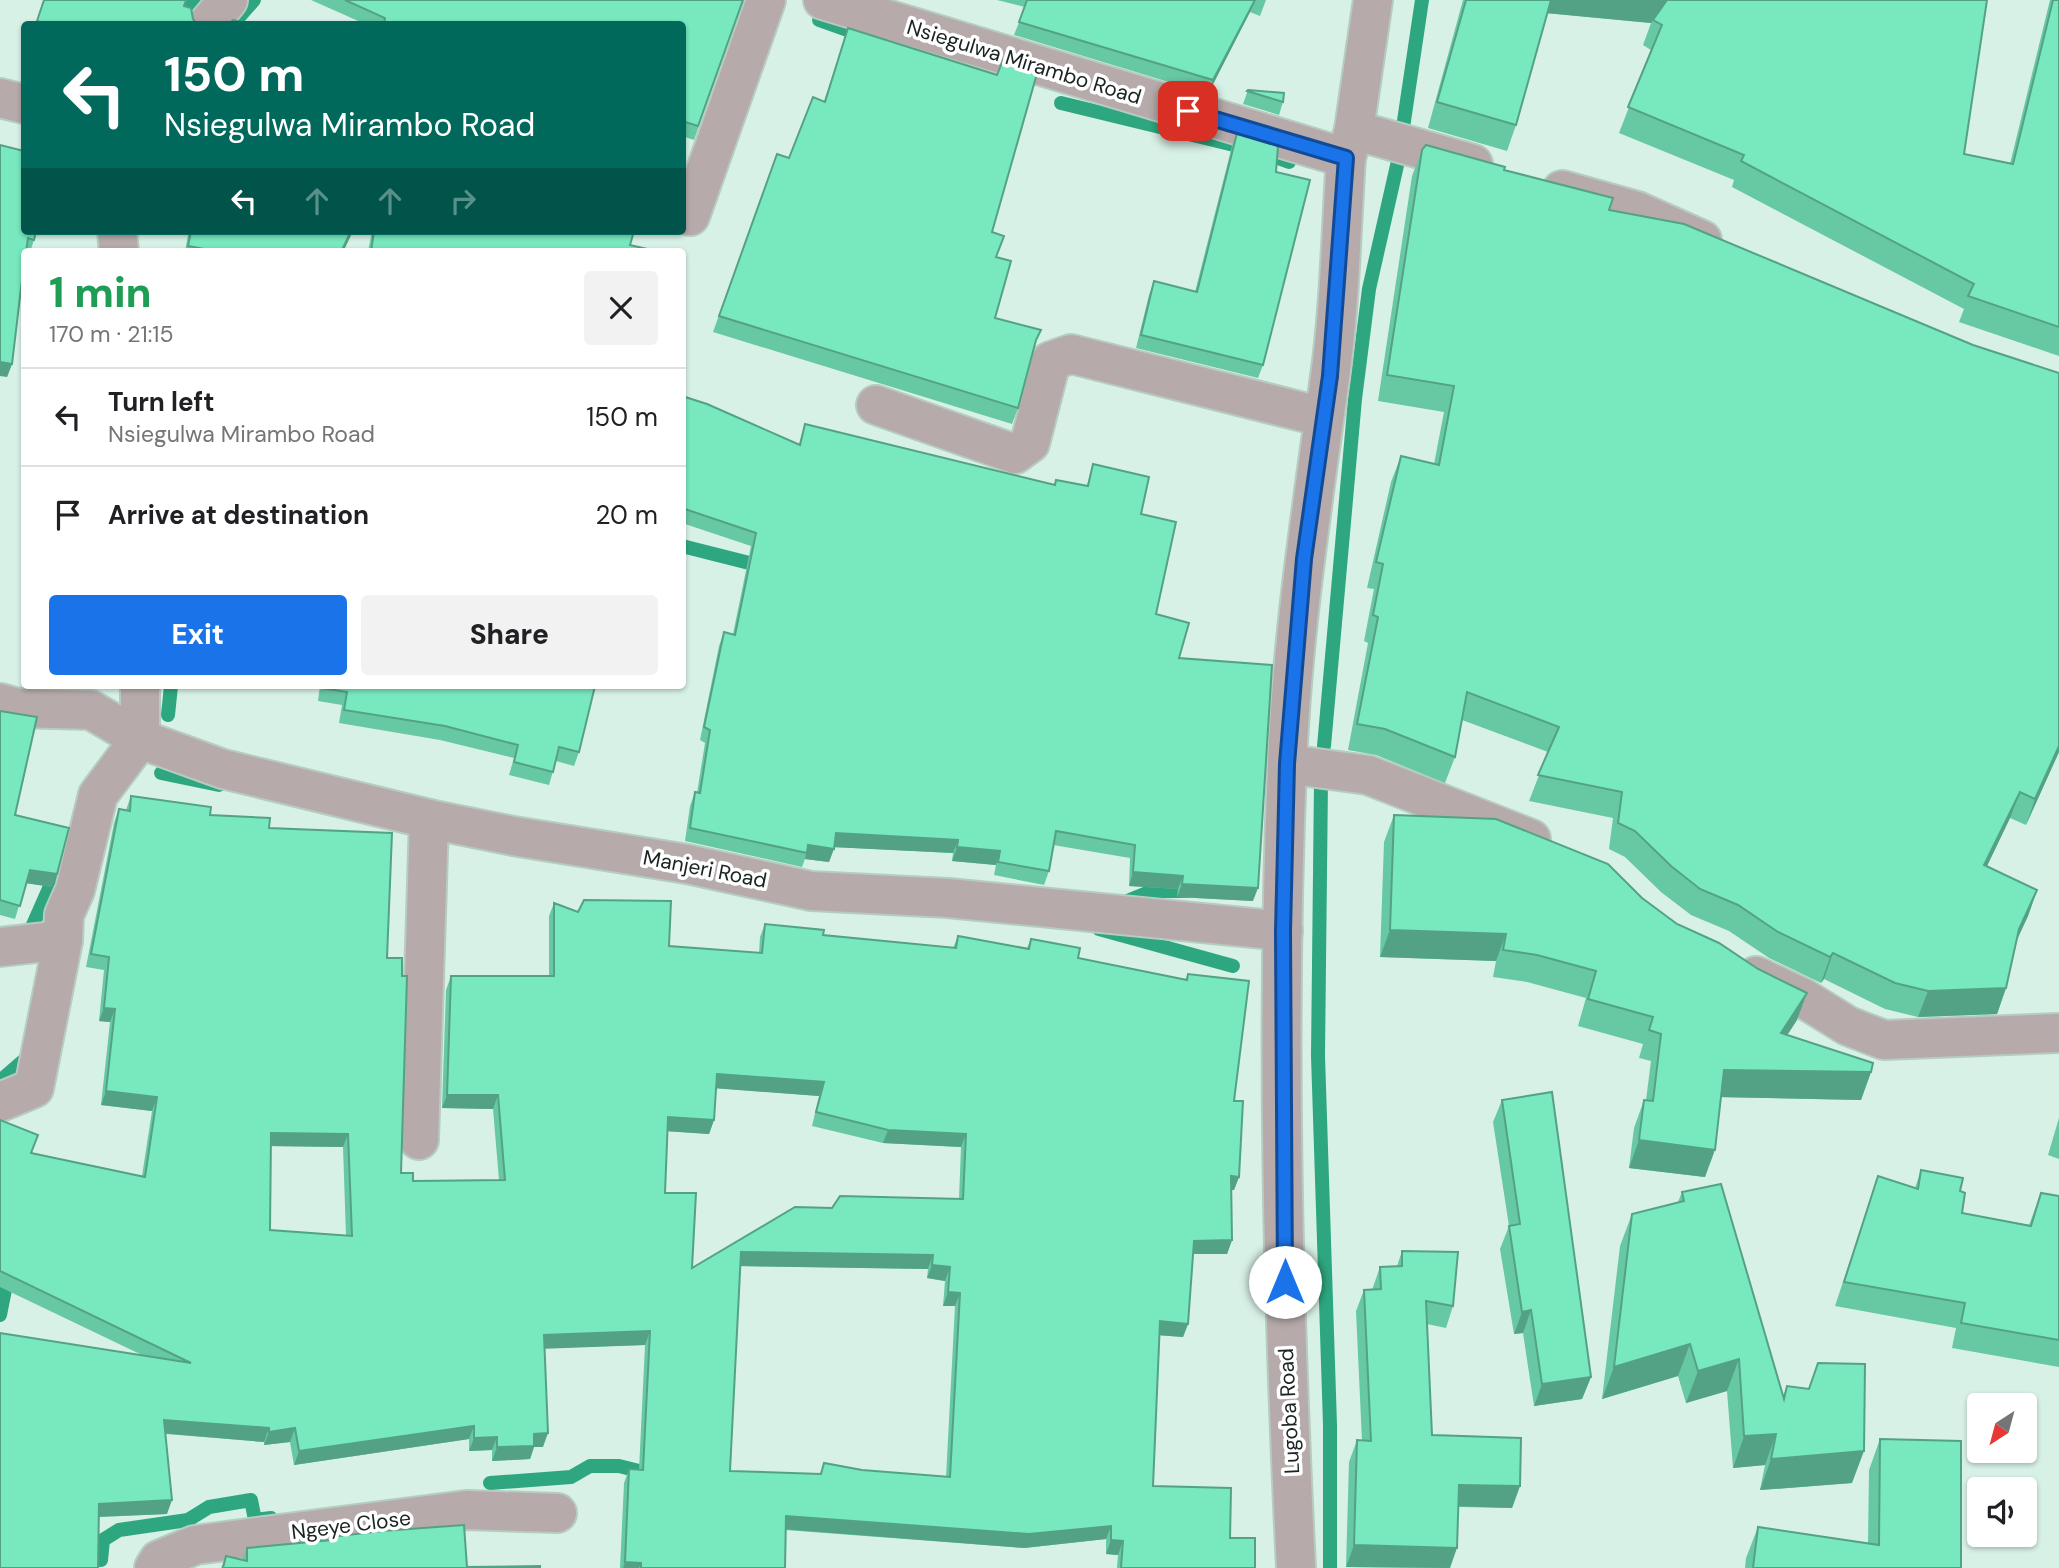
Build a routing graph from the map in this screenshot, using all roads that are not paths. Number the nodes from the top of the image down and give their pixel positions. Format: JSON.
{"nodes":[{"id":1,"x":228,"y":0,"type":"edge"},
{"id":2,"x":766,"y":0,"type":"edge"},
{"id":3,"x":823,"y":0,"type":"edge"},
{"id":4,"x":1373,"y":0,"type":"edge"},
{"id":5,"x":210,"y":21,"type":"edge"},
{"id":6,"x":0,"y":98,"type":"edge"},
{"id":7,"x":21,"y":103,"type":"edge"},
{"id":8,"x":1350,"y":144,"type":"junction"},
{"id":9,"x":690,"y":216,"type":"dead end"},
{"id":10,"x":1735,"y":254,"type":"edge"},
{"id":11,"x":876,"y":405,"type":"dead end"},
{"id":12,"x":1323,"y":417,"type":"junction"},
{"id":13,"x":140,"y":689,"type":"edge"},
{"id":14,"x":0,"y":703,"type":"edge"},
{"id":15,"x":140,"y":739,"type":"junction"},
{"id":16,"x":1287,"y":764,"type":"junction"},
{"id":17,"x":429,"y":819,"type":"junction"},
{"id":18,"x":1566,"y":854,"type":"edge"},
{"id":19,"x":1283,"y":931,"type":"junction"},
{"id":20,"x":63,"y":940,"type":"junction"},
{"id":21,"x":0,"y":947,"type":"edge"},
{"id":22,"x":1730,"y":957,"type":"edge"},
{"id":23,"x":2059,"y":1033,"type":"edge"},
{"id":24,"x":0,"y":1102,"type":"edge"},
{"id":25,"x":419,"y":1140,"type":"dead end"},
{"id":26,"x":557,"y":1513,"type":"dead end"},
{"id":27,"x":154,"y":1568,"type":"edge"},
{"id":28,"x":1296,"y":1568,"type":"edge"}],
"edges":[{"from":1,"to":5,"type":"street"},
{"from":2,"to":9,"type":"street"},
{"from":3,"to":8,"type":"street","name":"Nsiegulwa Mirambo Road"},
{"from":4,"to":8,"type":"street","name":"Lugoba Road"},
{"from":6,"to":7,"type":"street"},
{"from":8,"to":10,"type":"street","name":"Nsiegulwa Mirambo Road"},
{"from":8,"to":12,"type":"street","name":"Lugoba Road"},
{"from":11,"to":12,"type":"street"},
{"from":12,"to":16,"type":"street","name":"Lugoba Road"},
{"from":13,"to":15,"type":"street"},
{"from":14,"to":15,"type":"street","name":"Manjeri Road"},
{"from":15,"to":17,"type":"street","name":"Manjeri Road"},
{"from":15,"to":20,"type":"street"},
{"from":16,"to":18,"type":"street"},
{"from":16,"to":19,"type":"street","name":"Lugoba Road"},
{"from":17,"to":19,"type":"street","name":"Manjeri Road"},
{"from":17,"to":25,"type":"street"},
{"from":19,"to":28,"type":"street","name":"Lugoba Road"},
{"from":20,"to":21,"type":"street"},
{"from":20,"to":24,"type":"street"},
{"from":22,"to":23,"type":"street"},
{"from":26,"to":27,"type":"street","name":"Ngeye Close"}]}
